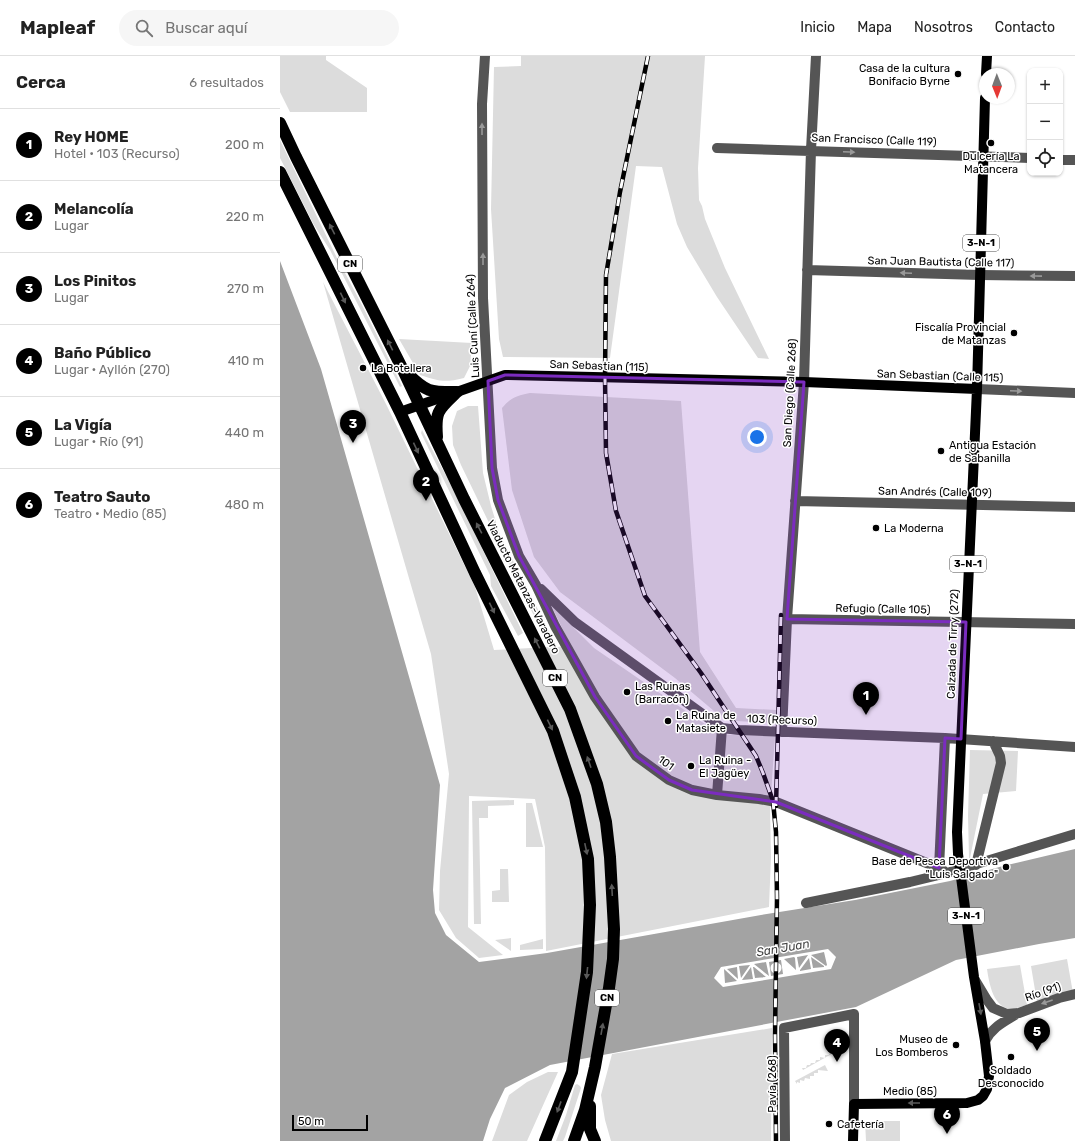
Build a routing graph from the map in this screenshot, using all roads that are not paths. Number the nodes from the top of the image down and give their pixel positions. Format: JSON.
{"nodes":[{"id":1,"x":485,"y":56,"type":"edge"},
{"id":2,"x":816,"y":56,"type":"edge"},
{"id":3,"x":987,"y":56,"type":"edge"},
{"id":4,"x":986,"y":68,"type":"edge"},
{"id":5,"x":985,"y":104,"type":"edge"},
{"id":6,"x":280,"y":123,"type":"edge"},
{"id":7,"x":717,"y":148,"type":"dead end"},
{"id":8,"x":810,"y":150,"type":"junction"},
{"id":9,"x":983,"y":156,"type":"junction"},
{"id":10,"x":1027,"y":158,"type":"edge"},
{"id":11,"x":1063,"y":160,"type":"edge"},
{"id":12,"x":1075,"y":160,"type":"edge"},
{"id":13,"x":280,"y":172,"type":"edge"},
{"id":14,"x":807,"y":270,"type":"junction"},
{"id":15,"x":980,"y":275,"type":"junction"},
{"id":16,"x":1075,"y":276,"type":"edge"},
{"id":17,"x":402,"y":368,"type":"junction"},
{"id":18,"x":488,"y":381,"type":"junction"},
{"id":19,"x":804,"y":382,"type":"junction"},
{"id":20,"x":977,"y":389,"type":"junction"},
{"id":21,"x":457,"y":392,"type":"junction"},
{"id":22,"x":1075,"y":393,"type":"edge"},
{"id":23,"x":420,"y":405,"type":"junction"},
{"id":24,"x":400,"y":412,"type":"junction"},
{"id":25,"x":438,"y":445,"type":"junction"},
{"id":26,"x":795,"y":501,"type":"junction"},
{"id":27,"x":971,"y":505,"type":"junction"},
{"id":28,"x":1075,"y":507,"type":"edge"},
{"id":29,"x":536,"y":585,"type":"junction"},
{"id":30,"x":787,"y":619,"type":"junction"},
{"id":31,"x":966,"y":622,"type":"junction"},
{"id":32,"x":1075,"y":624,"type":"edge"},
{"id":33,"x":722,"y":728,"type":"junction"},
{"id":34,"x":782,"y":732,"type":"junction"},
{"id":35,"x":945,"y":738,"type":"junction"},
{"id":36,"x":961,"y":739,"type":"junction"},
{"id":37,"x":993,"y":742,"type":"junction"},
{"id":38,"x":1075,"y":747,"type":"edge"},
{"id":39,"x":717,"y":795,"type":"junction"},
{"id":40,"x":1075,"y":834,"type":"edge"},
{"id":41,"x":976,"y":865,"type":"junction"},
{"id":42,"x":943,"y":870,"type":"junction"},
{"id":43,"x":806,"y":903,"type":"dead end"},
{"id":44,"x":974,"y":977,"type":"junction"},
{"id":45,"x":1075,"y":994,"type":"edge"},
{"id":46,"x":1019,"y":1013,"type":"junction"},
{"id":47,"x":985,"y":1041,"type":"junction"},
{"id":48,"x":595,"y":1067,"type":"junction"},
{"id":49,"x":854,"y":1104,"type":"junction"},
{"id":50,"x":545,"y":1141,"type":"edge"},
{"id":51,"x":574,"y":1141,"type":"edge"},
{"id":52,"x":595,"y":1141,"type":"edge"},
{"id":53,"x":785,"y":1141,"type":"edge"},
{"id":54,"x":853,"y":1141,"type":"edge"}],
"edges":[{"from":18,"to":1,"type":"street","name":"Luis Cuní (Calle 264)","one_way":true},
{"from":2,"to":8,"type":"street","name":"San Diego (Calle 268)"},
{"from":3,"to":4,"type":"main road"},
{"from":5,"to":9,"type":"main road","name":"Calzada de Tirry (272)","number":"3-N-1"},
{"from":17,"to":6,"type":"highway","name":"Viaducto Matanzas-Varadero","number":"CN","one_way":true},
{"from":7,"to":8,"type":"street","name":"San Francisco (Calle 119)"},
{"from":8,"to":9,"type":"street","name":"San Francisco (Calle 119)","one_way":true},
{"from":8,"to":14,"type":"street","name":"San Diego (Calle 268)"},
{"from":9,"to":10,"type":"street","name":"San Francisco (Calle 119)"},
{"from":9,"to":15,"type":"main road","name":"Calzada de Tirry (272)","number":"3-N-1"},
{"from":11,"to":12,"type":"street"},
{"from":13,"to":24,"type":"highway","number":"CN","one_way":true},
{"from":15,"to":14,"type":"street","name":"San Juan Bautista (Calle 117)","one_way":true},
{"from":14,"to":19,"type":"street","name":"San Diego (Calle 268)"},
{"from":16,"to":15,"type":"street","name":"San Juan Bautista (Calle 117)","one_way":true},
{"from":15,"to":20,"type":"main road","name":"Calzada de Tirry (272)","number":"3-N-1"},
{"from":17,"to":21,"type":"highway"},
{"from":17,"to":23,"type":"highway","name":"Viaducto Matanzas-Varadero","number":"CN"},
{"from":18,"to":19,"type":"main road","name":"San Sebastian (115)"},
{"from":18,"to":21,"type":"main road","name":"San Sebastian (115)"},
{"from":18,"to":29,"type":"street","name":"Luis Cuní (Calle 264)"},
{"from":19,"to":20,"type":"main road","name":"San Sebastian (Calle 115)"},
{"from":19,"to":26,"type":"street","name":"San Diego (Calle 268)"},
{"from":20,"to":22,"type":"street","name":"San Sebastian (Calle 115)","one_way":true},
{"from":20,"to":27,"type":"main road","name":"Calzada de Tirry (272)","number":"3-N-1"},
{"from":21,"to":23,"type":"main road","name":"San Sebastian (115)"},
{"from":21,"to":25,"type":"highway"},
{"from":23,"to":24,"type":"main road","name":"San Sebastian (115)"},
{"from":23,"to":25,"type":"highway","name":"Viaducto Matanzas-Varadero","number":"CN"},
{"from":24,"to":50,"type":"highway","number":"CN","one_way":true},
{"from":48,"to":25,"type":"highway","name":"Viaducto Matanzas-Varadero","number":"CN","one_way":true},
{"from":26,"to":27,"type":"street","name":"San Andrés (Calle 109)"},
{"from":26,"to":30,"type":"street","name":"San Diego (Calle 268)"},
{"from":27,"to":28,"type":"street","name":"San Andrés (Calle 109)"},
{"from":27,"to":31,"type":"main road","name":"Calzada de Tirry (272)","number":"3-N-1"},
{"from":29,"to":33,"type":"street","name":"103 (Recurso)"},
{"from":29,"to":39,"type":"street","name":"101"},
{"from":30,"to":31,"type":"street","name":"Refugio (Calle 105)"},
{"from":30,"to":34,"type":"street","name":"San Diego (Calle 268)"},
{"from":31,"to":32,"type":"street","name":"Refugio (Calle 105)"},
{"from":31,"to":36,"type":"main road","name":"Calzada de Tirry (272)","number":"3-N-1"},
{"from":33,"to":34,"type":"street","name":"103 (Recurso)"},
{"from":33,"to":39,"type":"street"},
{"from":34,"to":35,"type":"street","name":"103 (Recurso)"},
{"from":35,"to":36,"type":"street","name":"103 (Recurso)"},
{"from":35,"to":42,"type":"street"},
{"from":36,"to":37,"type":"street","name":"103 (Recurso)"},
{"from":36,"to":44,"type":"main road","name":"Calzada de Tirry (272)","number":"3-N-1"},
{"from":37,"to":38,"type":"street","name":"103 (Recurso)"},
{"from":37,"to":41,"type":"street"},
{"from":39,"to":42,"type":"street","name":"101"},
{"from":40,"to":41,"type":"street"},
{"from":41,"to":42,"type":"street"},
{"from":42,"to":43,"type":"street"},
{"from":44,"to":46,"type":"street"},
{"from":44,"to":47,"type":"main road","number":"3-N-1","one_way":true},
{"from":45,"to":46,"type":"street","name":"Río (91)","one_way":true},
{"from":46,"to":47,"type":"street","name":"Río (91)"},
{"from":47,"to":49,"type":"main road","name":"Medio (85)","number":"3-N-1","one_way":true},
{"from":48,"to":51,"type":"highway","name":"Viaducto Matanzas-Varadero","number":"CN"},
{"from":48,"to":52,"type":"highway","number":"CN"},
{"from":49,"to":53,"type":"street","name":"Pavía (268)"},
{"from":49,"to":54,"type":"main road"}]}
